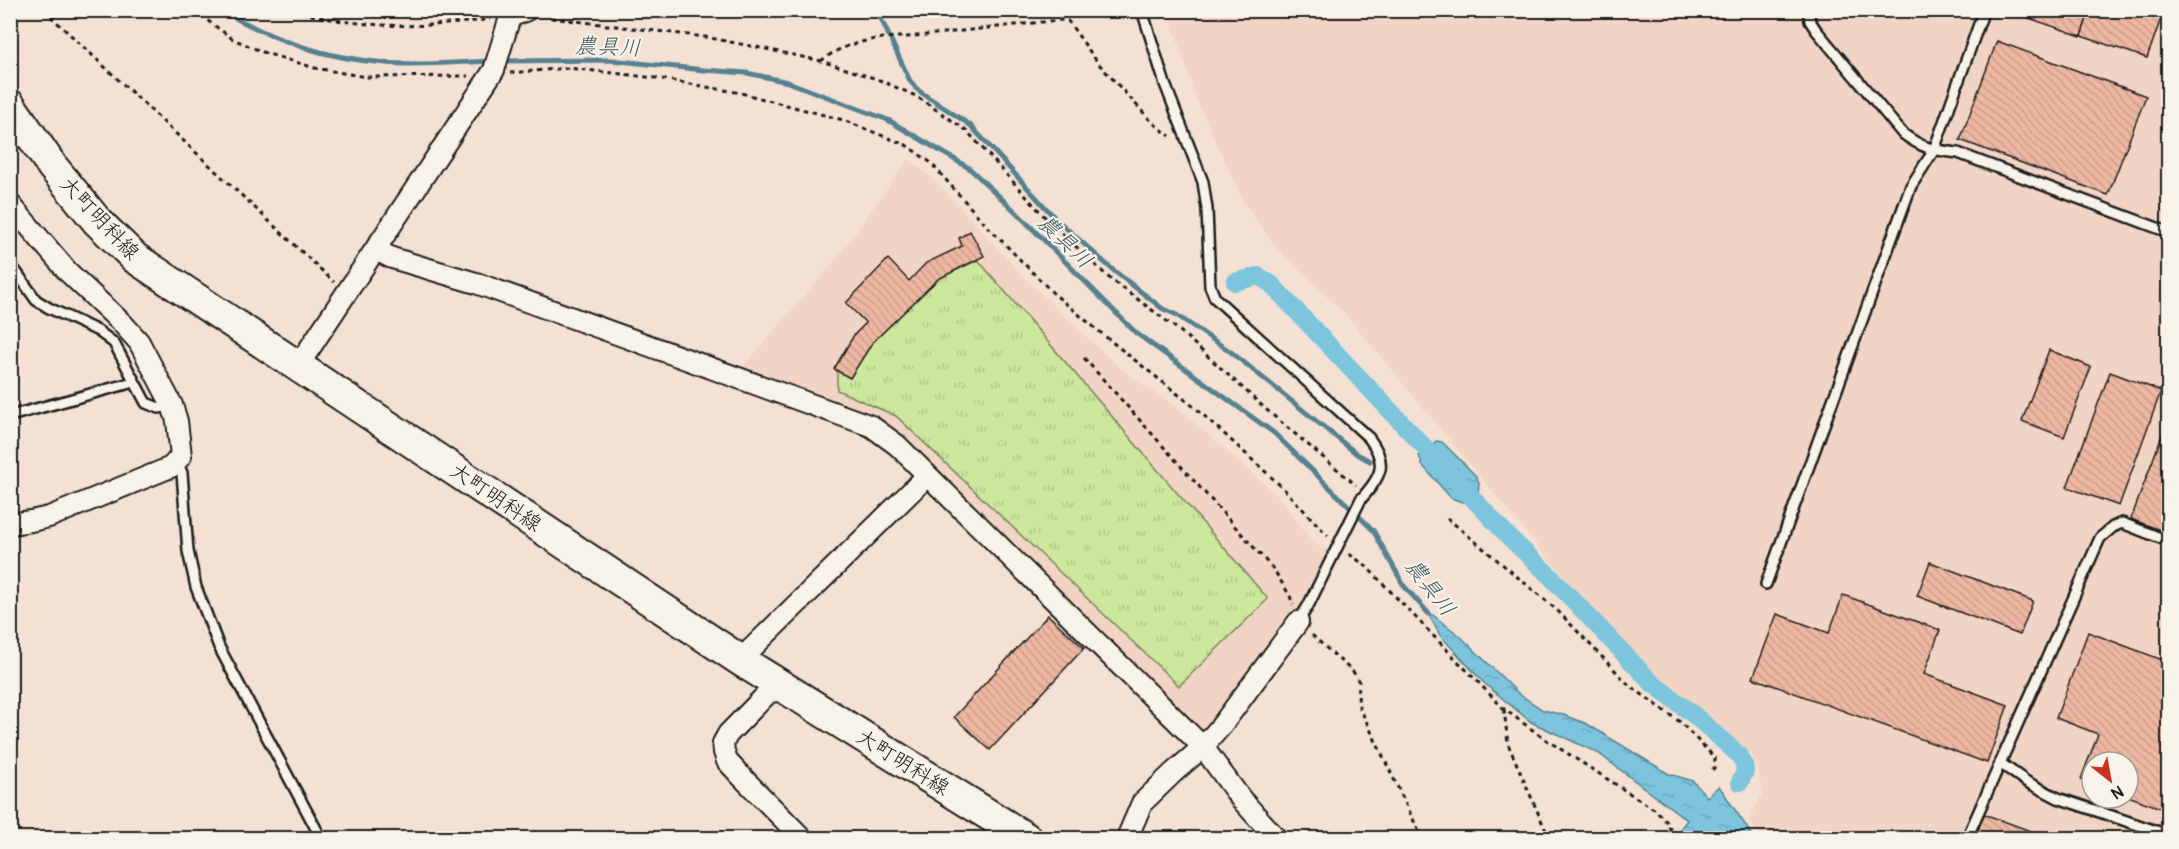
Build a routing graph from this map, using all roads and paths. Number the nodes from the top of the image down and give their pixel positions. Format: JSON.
{"nodes":[{"id":1,"x":44,"y":10,"type":"edge"},
{"id":2,"x":193,"y":10,"type":"edge"},
{"id":3,"x":293,"y":10,"type":"edge"},
{"id":4,"x":542,"y":10,"type":"edge"},
{"id":5,"x":1142,"y":10,"type":"edge"},
{"id":6,"x":1808,"y":10,"type":"edge"},
{"id":7,"x":1984,"y":10,"type":"edge"},
{"id":8,"x":514,"y":17,"type":"edge"},
{"id":9,"x":821,"y":62,"type":"junction"},
{"id":10,"x":492,"y":74,"type":"junction"},
{"id":11,"x":10,"y":105,"type":"edge"},
{"id":12,"x":1191,"y":150,"type":"junction"},
{"id":13,"x":1934,"y":150,"type":"junction"},
{"id":14,"x":10,"y":204,"type":"edge"},
{"id":15,"x":2169,"y":231,"type":"edge"},
{"id":16,"x":376,"y":250,"type":"junction"},
{"id":17,"x":10,"y":262,"type":"edge"},
{"id":18,"x":346,"y":294,"type":"junction"},
{"id":19,"x":1084,"y":358,"type":"dead end"},
{"id":20,"x":297,"y":366,"type":"junction"},
{"id":21,"x":134,"y":382,"type":"junction"},
{"id":22,"x":172,"y":405,"type":"junction"},
{"id":23,"x":10,"y":416,"type":"edge"},
{"id":24,"x":177,"y":461,"type":"junction"},
{"id":25,"x":927,"y":476,"type":"junction"},
{"id":26,"x":1364,"y":496,"type":"junction"},
{"id":27,"x":1447,"y":518,"type":"dead end"},
{"id":28,"x":10,"y":524,"type":"edge"},
{"id":29,"x":2169,"y":541,"type":"edge"},
{"id":30,"x":1338,"y":542,"type":"junction"},
{"id":31,"x":1766,"y":584,"type":"dead end"},
{"id":32,"x":1298,"y":622,"type":"junction"},
{"id":33,"x":740,"y":660,"type":"junction"},
{"id":34,"x":788,"y":690,"type":"junction"},
{"id":35,"x":1504,"y":709,"type":"junction"},
{"id":36,"x":1203,"y":747,"type":"junction"},
{"id":37,"x":2000,"y":763,"type":"junction"},
{"id":38,"x":1712,"y":770,"type":"dead end"},
{"id":39,"x":2169,"y":835,"type":"edge"},
{"id":40,"x":321,"y":838,"type":"edge"},
{"id":41,"x":802,"y":838,"type":"edge"},
{"id":42,"x":1026,"y":838,"type":"edge"},
{"id":43,"x":1127,"y":838,"type":"edge"},
{"id":44,"x":1276,"y":838,"type":"edge"},
{"id":45,"x":1422,"y":838,"type":"edge"},
{"id":46,"x":1549,"y":838,"type":"edge"},
{"id":47,"x":1674,"y":838,"type":"edge"},
{"id":48,"x":1967,"y":838,"type":"edge"}],
"edges":[{"from":1,"to":18,"type":"path"},
{"from":2,"to":10,"type":"path"},
{"from":3,"to":8,"type":"path"},
{"from":4,"to":9,"type":"path"},
{"from":5,"to":12,"type":"lane"},
{"from":6,"to":13,"type":"lane"},
{"from":7,"to":13,"type":"lane"},
{"from":8,"to":10,"type":"street"},
{"from":9,"to":12,"type":"path"},
{"from":9,"to":26,"type":"path"},
{"from":10,"to":16,"type":"street"},
{"from":10,"to":30,"type":"path"},
{"from":11,"to":20,"type":"main road","name":"大町明科線"},
{"from":12,"to":26,"type":"lane"},
{"from":13,"to":15,"type":"lane"},
{"from":13,"to":31,"type":"lane"},
{"from":14,"to":22,"type":"street"},
{"from":16,"to":18,"type":"street"},
{"from":16,"to":25,"type":"street"},
{"from":17,"to":21,"type":"lane"},
{"from":18,"to":20,"type":"street"},
{"from":19,"to":32,"type":"path"},
{"from":20,"to":33,"type":"main road","name":"大町明科線"},
{"from":21,"to":22,"type":"lane"},
{"from":21,"to":23,"type":"lane"},
{"from":22,"to":24,"type":"street"},
{"from":24,"to":28,"type":"street"},
{"from":24,"to":40,"type":"lane"},
{"from":25,"to":33,"type":"street"},
{"from":25,"to":36,"type":"street"},
{"from":26,"to":30,"type":"lane"},
{"from":27,"to":38,"type":"path"},
{"from":29,"to":37,"type":"lane"},
{"from":30,"to":32,"type":"lane"},
{"from":30,"to":35,"type":"path"},
{"from":32,"to":36,"type":"street"},
{"from":32,"to":45,"type":"path"},
{"from":33,"to":34,"type":"main road","name":"大町明科線"},
{"from":34,"to":41,"type":"street"},
{"from":34,"to":42,"type":"main road","name":"大町明科線"},
{"from":35,"to":46,"type":"path"},
{"from":35,"to":47,"type":"path"},
{"from":36,"to":43,"type":"street"},
{"from":36,"to":44,"type":"street"},
{"from":37,"to":39,"type":"lane"},
{"from":37,"to":48,"type":"lane"}]}
